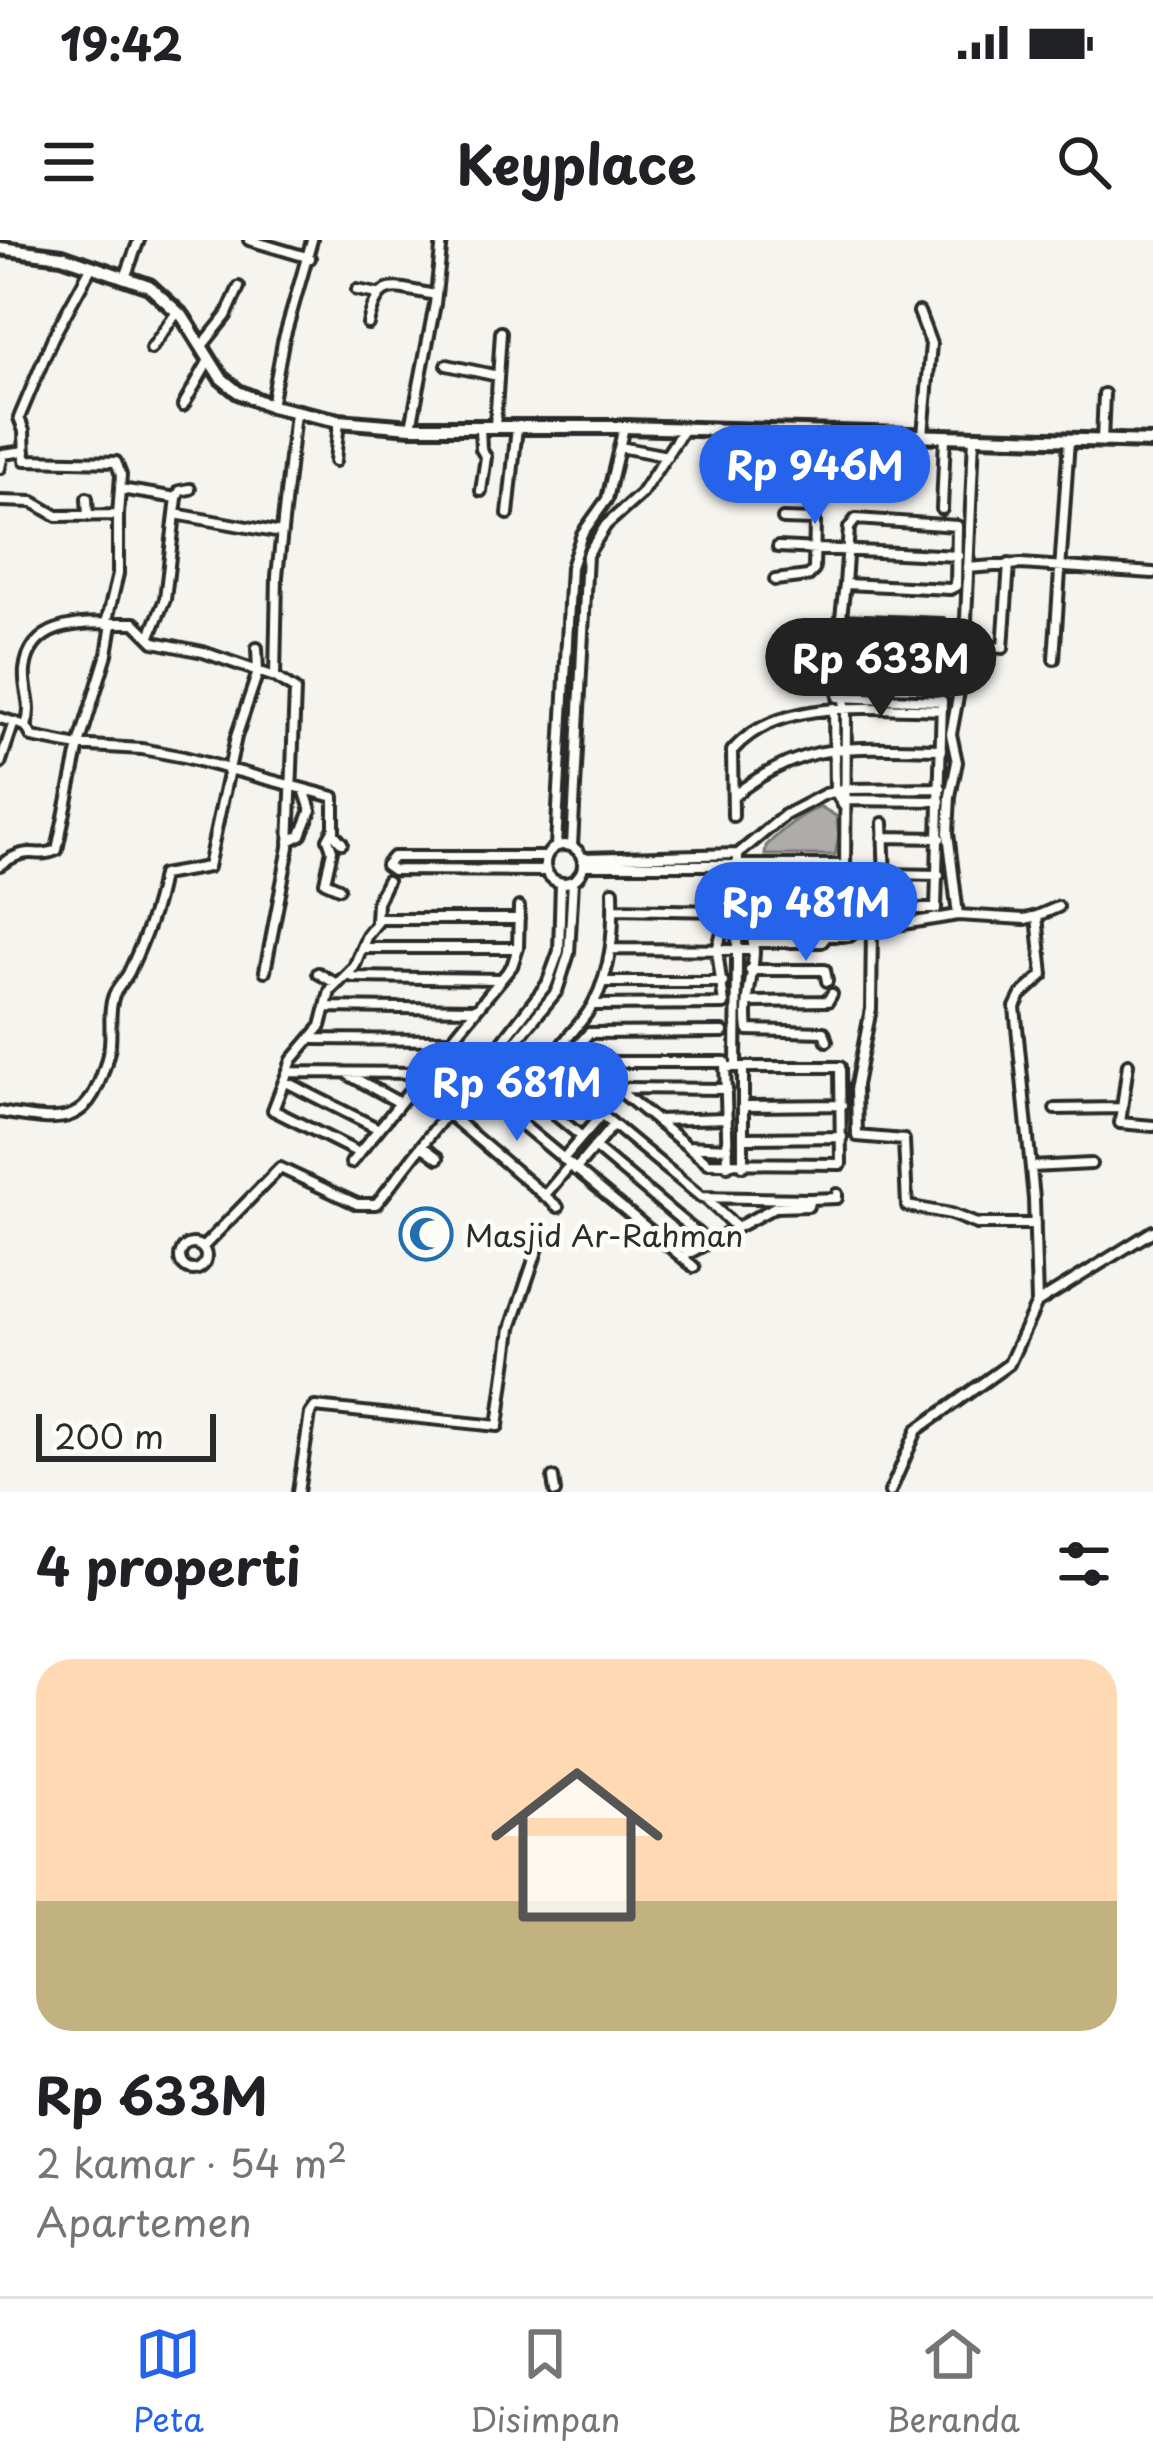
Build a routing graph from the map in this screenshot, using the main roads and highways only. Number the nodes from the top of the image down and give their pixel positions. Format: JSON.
{"nodes":[{"id":1,"x":0,"y":248,"type":"edge"},
{"id":2,"x":1153,"y":442,"type":"edge"}],
"edges":[{"from":1,"to":2,"type":"main road"}]}
